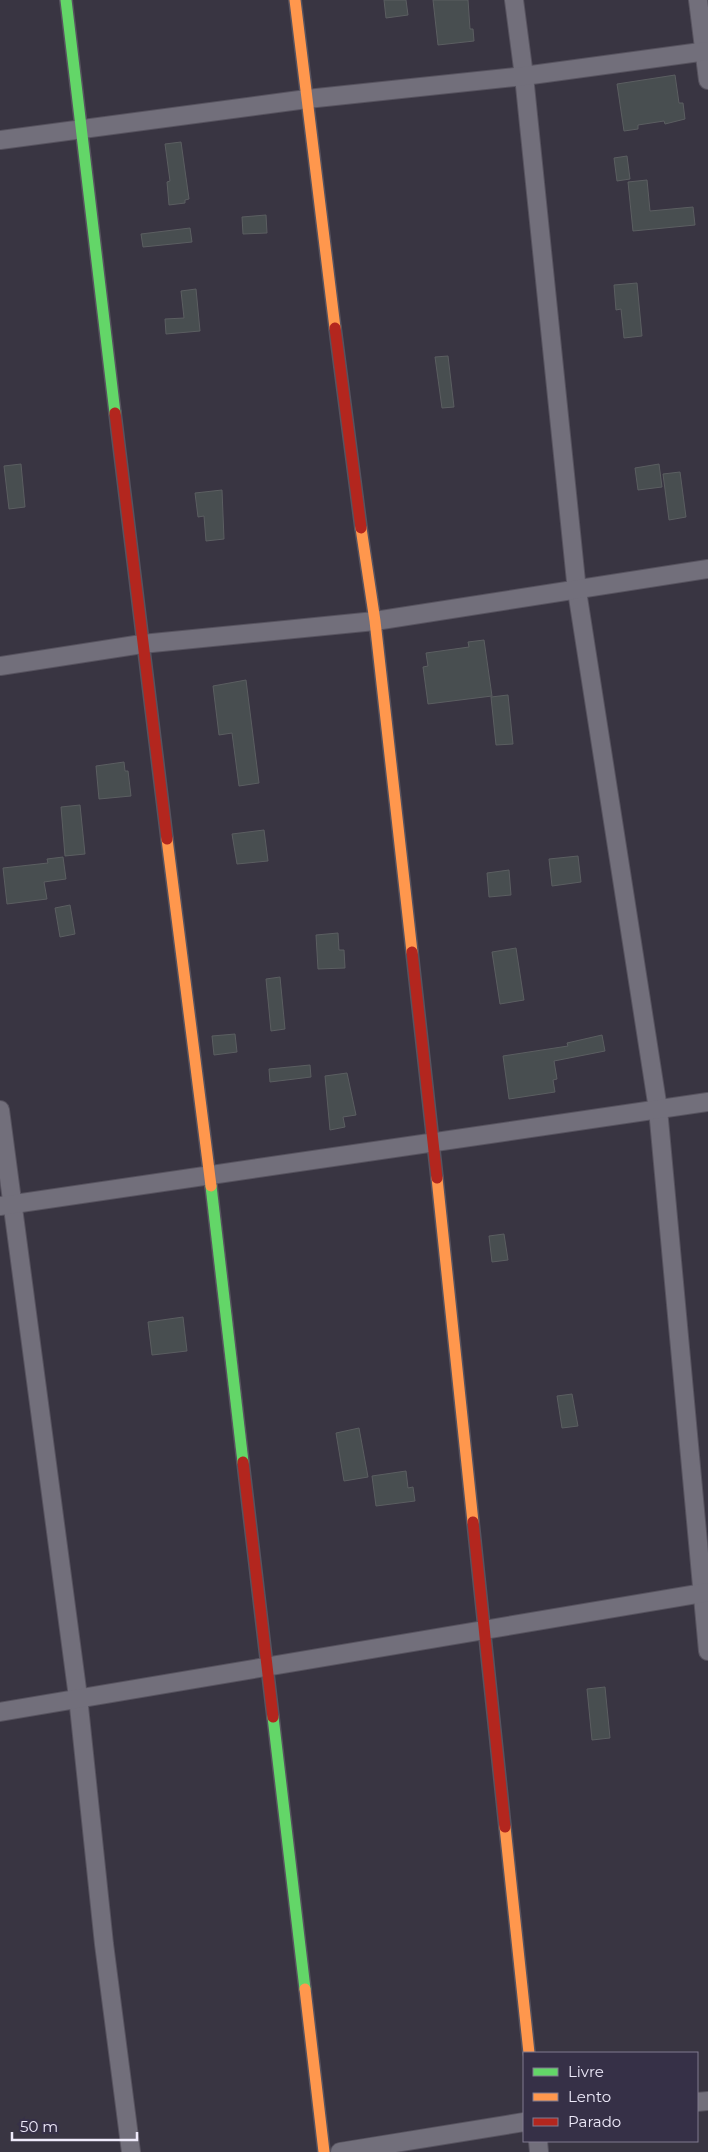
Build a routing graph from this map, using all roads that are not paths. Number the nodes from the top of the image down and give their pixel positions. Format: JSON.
{"nodes":[{"id":1,"x":66,"y":0,"type":"edge"},
{"id":2,"x":295,"y":0,"type":"edge"},
{"id":3,"x":514,"y":0,"type":"edge"},
{"id":4,"x":698,"y":0,"type":"edge"},
{"id":5,"x":706,"y":51,"type":"edge"},
{"id":6,"x":524,"y":76,"type":"junction"},
{"id":7,"x":708,"y":80,"type":"edge"},
{"id":8,"x":307,"y":99,"type":"junction"},
{"id":9,"x":83,"y":129,"type":"junction"},
{"id":10,"x":0,"y":140,"type":"edge"},
{"id":11,"x":708,"y":569,"type":"edge"},
{"id":12,"x":577,"y":591,"type":"junction"},
{"id":13,"x":375,"y":621,"type":"junction"},
{"id":14,"x":142,"y":644,"type":"junction"},
{"id":15,"x":0,"y":666,"type":"edge"},
{"id":16,"x":708,"y":1102,"type":"edge"},
{"id":17,"x":658,"y":1109,"type":"junction"},
{"id":18,"x":0,"y":1110,"type":"edge"},
{"id":19,"x":432,"y":1142,"type":"junction"},
{"id":20,"x":210,"y":1175,"type":"junction"},
{"id":21,"x":6,"y":1206,"type":"edge"},
{"id":22,"x":705,"y":1592,"type":"edge"},
{"id":23,"x":484,"y":1631,"type":"junction"},
{"id":24,"x":708,"y":1651,"type":"edge"},
{"id":25,"x":268,"y":1668,"type":"junction"},
{"id":26,"x":78,"y":1697,"type":"junction"},
{"id":27,"x":0,"y":1712,"type":"edge"},
{"id":28,"x":529,"y":2052,"type":"edge"},
{"id":29,"x":523,"y":2122,"type":"edge"},
{"id":30,"x":131,"y":2152,"type":"edge"},
{"id":31,"x":324,"y":2152,"type":"edge"},
{"id":32,"x":340,"y":2152,"type":"edge"}],
"edges":[{"from":1,"to":9,"type":"street"},
{"from":2,"to":8,"type":"street"},
{"from":3,"to":6,"type":"street"},
{"from":4,"to":5,"type":"street"},
{"from":5,"to":6,"type":"street"},
{"from":5,"to":7,"type":"street"},
{"from":6,"to":8,"type":"street"},
{"from":6,"to":12,"type":"street"},
{"from":8,"to":9,"type":"street"},
{"from":8,"to":13,"type":"street"},
{"from":9,"to":10,"type":"street"},
{"from":9,"to":14,"type":"street"},
{"from":11,"to":12,"type":"street"},
{"from":12,"to":13,"type":"street"},
{"from":12,"to":17,"type":"street"},
{"from":13,"to":14,"type":"street"},
{"from":13,"to":19,"type":"street"},
{"from":14,"to":15,"type":"street"},
{"from":14,"to":20,"type":"street"},
{"from":16,"to":17,"type":"street"},
{"from":17,"to":19,"type":"street"},
{"from":17,"to":22,"type":"street"},
{"from":18,"to":21,"type":"street"},
{"from":19,"to":20,"type":"street"},
{"from":19,"to":23,"type":"street"},
{"from":20,"to":21,"type":"street"},
{"from":20,"to":25,"type":"street"},
{"from":21,"to":26,"type":"street"},
{"from":22,"to":23,"type":"street"},
{"from":22,"to":24,"type":"street"},
{"from":23,"to":25,"type":"street"},
{"from":23,"to":28,"type":"street"},
{"from":25,"to":26,"type":"street"},
{"from":25,"to":31,"type":"street"},
{"from":26,"to":27,"type":"street"},
{"from":26,"to":30,"type":"street"},
{"from":29,"to":32,"type":"street"}]}
